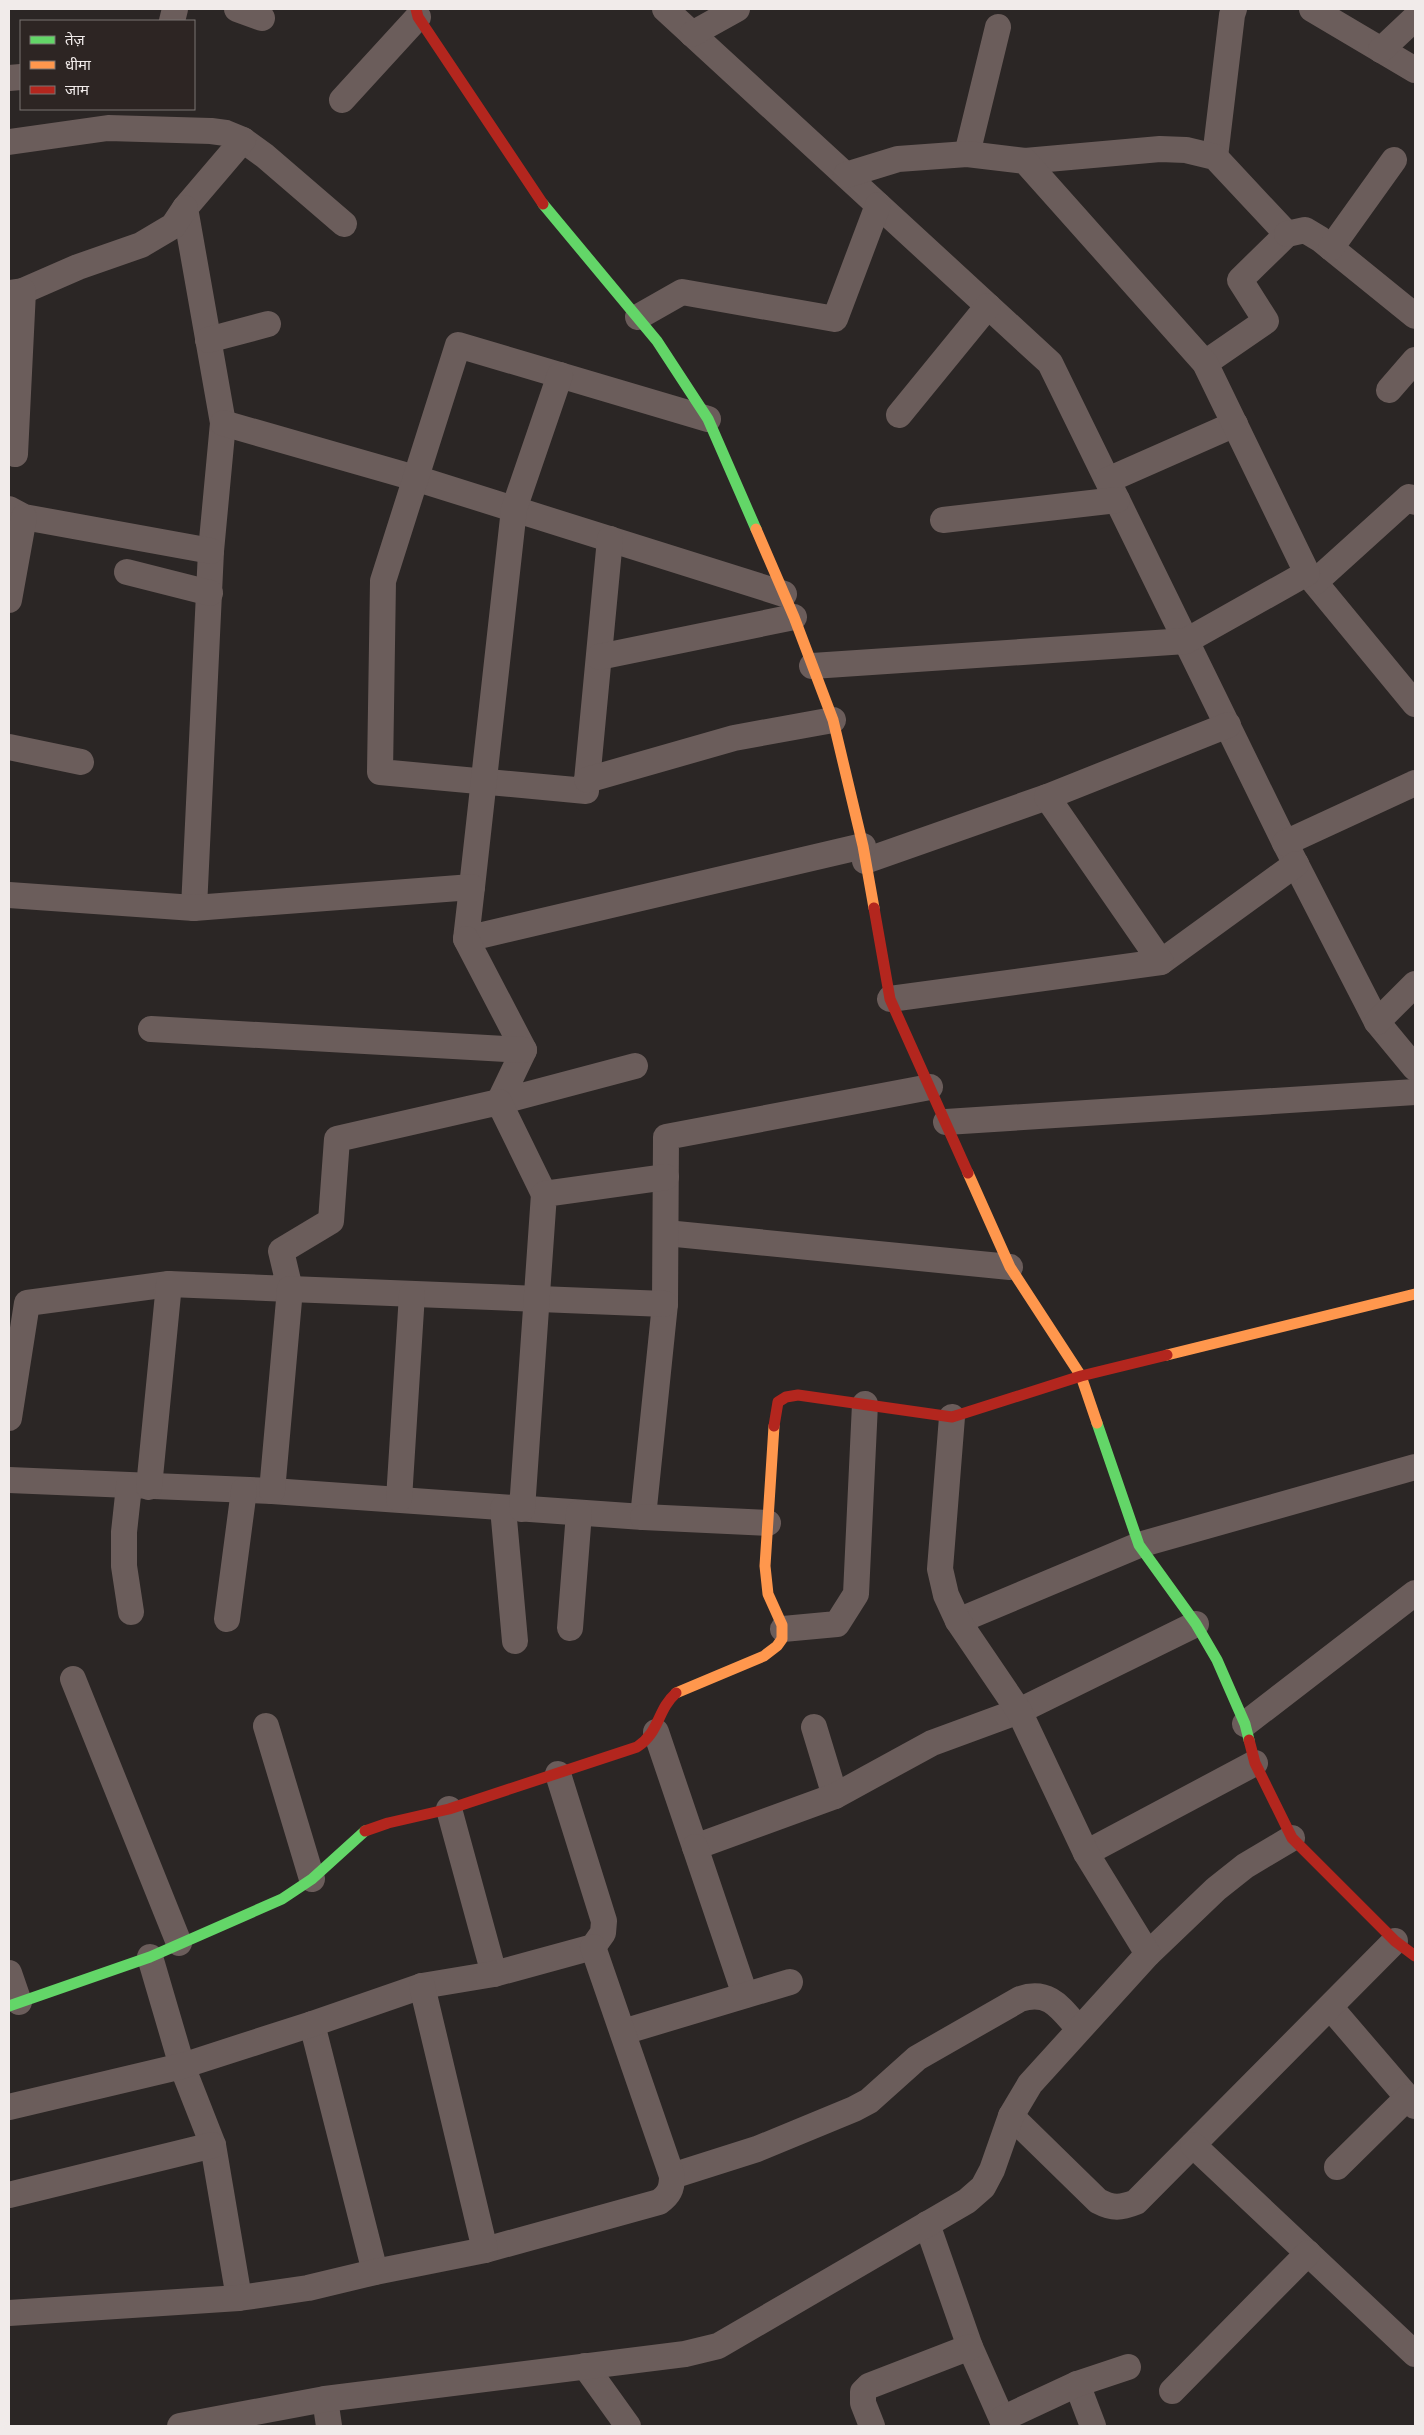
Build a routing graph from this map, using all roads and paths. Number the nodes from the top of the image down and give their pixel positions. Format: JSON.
{"nodes":[{"id":1,"x":238,"y":9,"type":"edge"},
{"id":2,"x":665,"y":9,"type":"edge"},
{"id":3,"x":737,"y":9,"type":"edge"},
{"id":4,"x":1234,"y":9,"type":"edge"},
{"id":5,"x":1312,"y":9,"type":"edge"},
{"id":6,"x":417,"y":13,"type":"edge"},
{"id":7,"x":262,"y":18,"type":"dead end"},
{"id":8,"x":1415,"y":18,"type":"edge"},
{"id":9,"x":998,"y":27,"type":"dead end"},
{"id":10,"x":692,"y":34,"type":"junction"},
{"id":11,"x":1380,"y":50,"type":"junction"},
{"id":12,"x":1415,"y":70,"type":"edge"},
{"id":13,"x":342,"y":100,"type":"dead end"},
{"id":14,"x":151,"y":119,"type":"edge"},
{"id":15,"x":243,"y":140,"type":"junction"},
{"id":16,"x":9,"y":142,"type":"edge"},
{"id":17,"x":967,"y":154,"type":"junction"},
{"id":18,"x":1215,"y":157,"type":"junction"},
{"id":19,"x":1394,"y":160,"type":"dead end"},
{"id":20,"x":1025,"y":161,"type":"junction"},
{"id":21,"x":846,"y":175,"type":"junction"},
{"id":22,"x":878,"y":204,"type":"junction"},
{"id":23,"x":185,"y":208,"type":"junction"},
{"id":24,"x":344,"y":224,"type":"dead end"},
{"id":25,"x":1287,"y":234,"type":"junction"},
{"id":26,"x":1332,"y":248,"type":"junction"},
{"id":27,"x":16,"y":292,"type":"edge"},
{"id":28,"x":988,"y":306,"type":"junction"},
{"id":29,"x":1415,"y":316,"type":"edge"},
{"id":30,"x":638,"y":317,"type":"junction"},
{"id":31,"x":268,"y":324,"type":"dead end"},
{"id":32,"x":208,"y":340,"type":"junction"},
{"id":33,"x":1415,"y":360,"type":"edge"},
{"id":34,"x":1205,"y":363,"type":"junction"},
{"id":35,"x":560,"y":375,"type":"junction"},
{"id":36,"x":1388,"y":390,"type":"dead end"},
{"id":37,"x":899,"y":415,"type":"dead end"},
{"id":38,"x":708,"y":419,"type":"junction"},
{"id":39,"x":223,"y":423,"type":"junction"},
{"id":40,"x":1235,"y":424,"type":"junction"},
{"id":41,"x":15,"y":454,"type":"dead end"},
{"id":42,"x":415,"y":478,"type":"junction"},
{"id":43,"x":1112,"y":490,"type":"junction"},
{"id":44,"x":1413,"y":496,"type":"edge"},
{"id":45,"x":514,"y":509,"type":"junction"},
{"id":46,"x":16,"y":513,"type":"edge"},
{"id":47,"x":943,"y":520,"type":"dead end"},
{"id":48,"x":610,"y":540,"type":"junction"},
{"id":49,"x":211,"y":551,"type":"junction"},
{"id":50,"x":127,"y":572,"type":"dead end"},
{"id":51,"x":1311,"y":577,"type":"junction"},
{"id":52,"x":210,"y":593,"type":"junction"},
{"id":53,"x":9,"y":600,"type":"edge"},
{"id":54,"x":789,"y":606,"type":"junction"},
{"id":55,"x":1186,"y":641,"type":"junction"},
{"id":56,"x":599,"y":657,"type":"junction"},
{"id":57,"x":812,"y":666,"type":"junction"},
{"id":58,"x":1415,"y":704,"type":"edge"},
{"id":59,"x":833,"y":720,"type":"junction"},
{"id":60,"x":1228,"y":725,"type":"junction"},
{"id":61,"x":9,"y":747,"type":"edge"},
{"id":62,"x":81,"y":762,"type":"dead end"},
{"id":63,"x":587,"y":780,"type":"junction"},
{"id":64,"x":484,"y":782,"type":"junction"},
{"id":65,"x":1415,"y":782,"type":"edge"},
{"id":66,"x":1047,"y":798,"type":"junction"},
{"id":67,"x":864,"y":853,"type":"junction"},
{"id":68,"x":1290,"y":853,"type":"junction"},
{"id":69,"x":472,"y":887,"type":"junction"},
{"id":70,"x":9,"y":895,"type":"edge"},
{"id":71,"x":194,"y":908,"type":"junction"},
{"id":72,"x":466,"y":939,"type":"junction"},
{"id":73,"x":1161,"y":962,"type":"junction"},
{"id":74,"x":1415,"y":984,"type":"edge"},
{"id":75,"x":890,"y":999,"type":"junction"},
{"id":76,"x":1377,"y":1022,"type":"junction"},
{"id":77,"x":151,"y":1029,"type":"dead end"},
{"id":78,"x":524,"y":1050,"type":"junction"},
{"id":79,"x":634,"y":1066,"type":"dead end"},
{"id":80,"x":1415,"y":1068,"type":"edge"},
{"id":81,"x":930,"y":1087,"type":"junction"},
{"id":82,"x":1415,"y":1092,"type":"edge"},
{"id":83,"x":499,"y":1102,"type":"junction"},
{"id":84,"x":946,"y":1122,"type":"junction"},
{"id":85,"x":666,"y":1177,"type":"junction"},
{"id":86,"x":544,"y":1194,"type":"junction"},
{"id":87,"x":666,"y":1233,"type":"junction"},
{"id":88,"x":1010,"y":1267,"type":"junction"},
{"id":89,"x":169,"y":1284,"type":"junction"},
{"id":90,"x":290,"y":1289,"type":"junction"},
{"id":91,"x":412,"y":1294,"type":"junction"},
{"id":92,"x":1414,"y":1296,"type":"edge"},
{"id":93,"x":538,"y":1299,"type":"junction"},
{"id":94,"x":665,"y":1304,"type":"junction"},
{"id":95,"x":1082,"y":1376,"type":"junction"},
{"id":96,"x":864,"y":1404,"type":"junction"},
{"id":97,"x":952,"y":1417,"type":"junction"},
{"id":98,"x":9,"y":1418,"type":"edge"},
{"id":99,"x":1415,"y":1467,"type":"edge"},
{"id":100,"x":9,"y":1480,"type":"edge"},
{"id":101,"x":139,"y":1487,"type":"junction"},
{"id":102,"x":244,"y":1490,"type":"junction"},
{"id":103,"x":272,"y":1491,"type":"junction"},
{"id":104,"x":399,"y":1499,"type":"junction"},
{"id":105,"x":513,"y":1508,"type":"junction"},
{"id":106,"x":579,"y":1513,"type":"junction"},
{"id":107,"x":643,"y":1517,"type":"junction"},
{"id":108,"x":768,"y":1522,"type":"junction"},
{"id":109,"x":1138,"y":1545,"type":"junction"},
{"id":110,"x":1415,"y":1593,"type":"edge"},
{"id":111,"x":131,"y":1612,"type":"dead end"},
{"id":112,"x":227,"y":1619,"type":"dead end"},
{"id":113,"x":958,"y":1621,"type":"junction"},
{"id":114,"x":1196,"y":1624,"type":"junction"},
{"id":115,"x":570,"y":1628,"type":"dead end"},
{"id":116,"x":783,"y":1629,"type":"junction"},
{"id":117,"x":515,"y":1641,"type":"dead end"},
{"id":118,"x":73,"y":1679,"type":"dead end"},
{"id":119,"x":1019,"y":1711,"type":"junction"},
{"id":120,"x":1245,"y":1724,"type":"junction"},
{"id":121,"x":266,"y":1726,"type":"dead end"},
{"id":122,"x":814,"y":1727,"type":"dead end"},
{"id":123,"x":656,"y":1732,"type":"junction"},
{"id":124,"x":1255,"y":1763,"type":"junction"},
{"id":125,"x":558,"y":1774,"type":"junction"},
{"id":126,"x":835,"y":1796,"type":"junction"},
{"id":127,"x":448,"y":1809,"type":"junction"},
{"id":128,"x":1292,"y":1838,"type":"junction"},
{"id":129,"x":695,"y":1847,"type":"junction"},
{"id":130,"x":1086,"y":1853,"type":"junction"},
{"id":131,"x":312,"y":1879,"type":"junction"},
{"id":132,"x":179,"y":1943,"type":"junction"},
{"id":133,"x":593,"y":1947,"type":"junction"},
{"id":134,"x":1405,"y":1949,"type":"edge"},
{"id":135,"x":1148,"y":1954,"type":"junction"},
{"id":136,"x":150,"y":1957,"type":"junction"},
{"id":137,"x":9,"y":1973,"type":"edge"},
{"id":138,"x":494,"y":1974,"type":"junction"},
{"id":139,"x":790,"y":1982,"type":"dead end"},
{"id":140,"x":422,"y":1986,"type":"junction"},
{"id":141,"x":745,"y":1995,"type":"junction"},
{"id":142,"x":14,"y":2004,"type":"edge"},
{"id":143,"x":1330,"y":2007,"type":"junction"},
{"id":144,"x":312,"y":2024,"type":"junction"},
{"id":145,"x":1079,"y":2030,"type":"junction"},
{"id":146,"x":622,"y":2032,"type":"junction"},
{"id":147,"x":182,"y":2066,"type":"junction"},
{"id":148,"x":1412,"y":2102,"type":"edge"},
{"id":149,"x":9,"y":2107,"type":"edge"},
{"id":150,"x":1011,"y":2116,"type":"junction"},
{"id":151,"x":213,"y":2145,"type":"junction"},
{"id":152,"x":1193,"y":2145,"type":"junction"},
{"id":153,"x":1337,"y":2167,"type":"dead end"},
{"id":154,"x":672,"y":2176,"type":"junction"},
{"id":155,"x":9,"y":2196,"type":"edge"},
{"id":156,"x":927,"y":2224,"type":"junction"},
{"id":157,"x":485,"y":2250,"type":"junction"},
{"id":158,"x":1308,"y":2253,"type":"junction"},
{"id":159,"x":375,"y":2272,"type":"junction"},
{"id":160,"x":239,"y":2298,"type":"junction"},
{"id":161,"x":9,"y":2312,"type":"edge"},
{"id":162,"x":970,"y":2347,"type":"junction"},
{"id":163,"x":1415,"y":2354,"type":"edge"},
{"id":164,"x":586,"y":2366,"type":"junction"},
{"id":165,"x":1128,"y":2367,"type":"dead end"},
{"id":166,"x":1077,"y":2384,"type":"junction"},
{"id":167,"x":1172,"y":2391,"type":"dead end"},
{"id":168,"x":325,"y":2399,"type":"junction"},
{"id":169,"x":1003,"y":2422,"type":"edge"},
{"id":170,"x":180,"y":2426,"type":"edge"},
{"id":171,"x":330,"y":2426,"type":"edge"},
{"id":172,"x":628,"y":2426,"type":"edge"},
{"id":173,"x":872,"y":2426,"type":"edge"},
{"id":174,"x":1093,"y":2426,"type":"edge"}],
"edges":[{"from":1,"to":7,"type":"street"},
{"from":2,"to":10,"type":"street"},
{"from":3,"to":10,"type":"street"},
{"from":4,"to":18,"type":"street"},
{"from":5,"to":11,"type":"street"},
{"from":6,"to":13,"type":"street"},
{"from":6,"to":30,"type":"street"},
{"from":8,"to":11,"type":"street"},
{"from":9,"to":17,"type":"street"},
{"from":10,"to":21,"type":"street"},
{"from":11,"to":12,"type":"street"},
{"from":14,"to":15,"type":"street"},
{"from":14,"to":16,"type":"street"},
{"from":15,"to":23,"type":"street"},
{"from":15,"to":24,"type":"street"},
{"from":17,"to":20,"type":"street"},
{"from":17,"to":21,"type":"street"},
{"from":18,"to":20,"type":"street"},
{"from":18,"to":25,"type":"street"},
{"from":19,"to":26,"type":"street"},
{"from":20,"to":34,"type":"street"},
{"from":21,"to":22,"type":"street"},
{"from":22,"to":28,"type":"street"},
{"from":22,"to":30,"type":"street"},
{"from":23,"to":27,"type":"street"},
{"from":23,"to":32,"type":"street"},
{"from":25,"to":26,"type":"street"},
{"from":25,"to":34,"type":"street"},
{"from":26,"to":29,"type":"street"},
{"from":27,"to":41,"type":"street"},
{"from":28,"to":37,"type":"street"},
{"from":28,"to":43,"type":"street"},
{"from":30,"to":38,"type":"street"},
{"from":31,"to":32,"type":"street"},
{"from":32,"to":39,"type":"street"},
{"from":33,"to":36,"type":"street"},
{"from":34,"to":40,"type":"street"},
{"from":35,"to":38,"type":"street"},
{"from":35,"to":42,"type":"street"},
{"from":35,"to":45,"type":"street"},
{"from":38,"to":54,"type":"street"},
{"from":39,"to":42,"type":"street"},
{"from":39,"to":49,"type":"street"},
{"from":40,"to":43,"type":"street"},
{"from":40,"to":51,"type":"street"},
{"from":42,"to":45,"type":"street"},
{"from":42,"to":64,"type":"street"},
{"from":43,"to":47,"type":"street"},
{"from":43,"to":55,"type":"street"},
{"from":44,"to":51,"type":"street"},
{"from":45,"to":48,"type":"street"},
{"from":45,"to":64,"type":"street"},
{"from":46,"to":49,"type":"street"},
{"from":46,"to":53,"type":"street"},
{"from":48,"to":54,"type":"street"},
{"from":48,"to":56,"type":"street"},
{"from":49,"to":52,"type":"street"},
{"from":50,"to":52,"type":"street"},
{"from":51,"to":55,"type":"street"},
{"from":51,"to":58,"type":"street"},
{"from":52,"to":71,"type":"street"},
{"from":54,"to":56,"type":"street"},
{"from":54,"to":57,"type":"street"},
{"from":55,"to":57,"type":"street"},
{"from":55,"to":60,"type":"street"},
{"from":56,"to":63,"type":"street"},
{"from":57,"to":59,"type":"street"},
{"from":59,"to":63,"type":"street"},
{"from":59,"to":67,"type":"street"},
{"from":60,"to":66,"type":"street"},
{"from":60,"to":68,"type":"street"},
{"from":61,"to":62,"type":"street"},
{"from":63,"to":64,"type":"street"},
{"from":64,"to":69,"type":"street"},
{"from":65,"to":68,"type":"street"},
{"from":66,"to":67,"type":"street"},
{"from":66,"to":73,"type":"street"},
{"from":67,"to":72,"type":"street"},
{"from":67,"to":75,"type":"street"},
{"from":68,"to":73,"type":"street"},
{"from":68,"to":76,"type":"street"},
{"from":69,"to":71,"type":"street"},
{"from":69,"to":72,"type":"street"},
{"from":70,"to":71,"type":"street"},
{"from":72,"to":78,"type":"street"},
{"from":73,"to":75,"type":"street"},
{"from":74,"to":76,"type":"street"},
{"from":75,"to":81,"type":"street"},
{"from":76,"to":80,"type":"street"},
{"from":77,"to":78,"type":"street"},
{"from":78,"to":83,"type":"street"},
{"from":79,"to":83,"type":"street"},
{"from":81,"to":84,"type":"street"},
{"from":81,"to":85,"type":"street"},
{"from":82,"to":84,"type":"street"},
{"from":83,"to":86,"type":"street"},
{"from":83,"to":90,"type":"street"},
{"from":84,"to":88,"type":"street"},
{"from":85,"to":86,"type":"street"},
{"from":85,"to":87,"type":"street"},
{"from":86,"to":93,"type":"street"},
{"from":87,"to":88,"type":"street"},
{"from":87,"to":94,"type":"street"},
{"from":88,"to":95,"type":"street"},
{"from":89,"to":90,"type":"street"},
{"from":89,"to":98,"type":"street"},
{"from":89,"to":101,"type":"street"},
{"from":90,"to":91,"type":"street"},
{"from":90,"to":103,"type":"street"},
{"from":91,"to":93,"type":"street"},
{"from":91,"to":104,"type":"street"},
{"from":92,"to":95,"type":"street"},
{"from":93,"to":94,"type":"street"},
{"from":93,"to":105,"type":"street"},
{"from":94,"to":107,"type":"street"},
{"from":95,"to":97,"type":"street"},
{"from":95,"to":109,"type":"street"},
{"from":96,"to":97,"type":"street"},
{"from":96,"to":108,"type":"street"},
{"from":96,"to":116,"type":"street"},
{"from":97,"to":113,"type":"street"},
{"from":99,"to":109,"type":"street"},
{"from":100,"to":101,"type":"street"},
{"from":101,"to":102,"type":"street"},
{"from":101,"to":111,"type":"street"},
{"from":102,"to":103,"type":"street"},
{"from":102,"to":112,"type":"street"},
{"from":103,"to":104,"type":"street"},
{"from":104,"to":105,"type":"street"},
{"from":105,"to":106,"type":"street"},
{"from":105,"to":117,"type":"street"},
{"from":106,"to":107,"type":"street"},
{"from":106,"to":115,"type":"street"},
{"from":107,"to":108,"type":"street"},
{"from":108,"to":116,"type":"street"},
{"from":109,"to":113,"type":"street"},
{"from":109,"to":114,"type":"street"},
{"from":110,"to":120,"type":"street"},
{"from":113,"to":119,"type":"street"},
{"from":114,"to":119,"type":"street"},
{"from":114,"to":120,"type":"street"},
{"from":116,"to":123,"type":"street"},
{"from":118,"to":132,"type":"street"},
{"from":119,"to":126,"type":"street"},
{"from":119,"to":130,"type":"street"},
{"from":120,"to":124,"type":"street"},
{"from":121,"to":131,"type":"street"},
{"from":122,"to":126,"type":"street"},
{"from":123,"to":125,"type":"street"},
{"from":123,"to":129,"type":"street"},
{"from":124,"to":128,"type":"street"},
{"from":124,"to":130,"type":"street"},
{"from":125,"to":127,"type":"street"},
{"from":125,"to":133,"type":"street"},
{"from":126,"to":129,"type":"street"},
{"from":127,"to":131,"type":"street"},
{"from":127,"to":138,"type":"street"},
{"from":128,"to":134,"type":"street"},
{"from":128,"to":135,"type":"street"},
{"from":129,"to":141,"type":"street"},
{"from":130,"to":135,"type":"street"},
{"from":131,"to":132,"type":"street"},
{"from":132,"to":136,"type":"street"},
{"from":133,"to":138,"type":"street"},
{"from":133,"to":146,"type":"street"},
{"from":134,"to":143,"type":"street"},
{"from":135,"to":145,"type":"street"},
{"from":136,"to":142,"type":"street"},
{"from":136,"to":147,"type":"street"},
{"from":137,"to":142,"type":"street"},
{"from":138,"to":140,"type":"street"},
{"from":139,"to":141,"type":"street"},
{"from":140,"to":144,"type":"street"},
{"from":140,"to":157,"type":"street"},
{"from":141,"to":146,"type":"street"},
{"from":143,"to":148,"type":"street"},
{"from":143,"to":152,"type":"street"},
{"from":144,"to":147,"type":"street"},
{"from":144,"to":159,"type":"street"},
{"from":145,"to":150,"type":"street"},
{"from":145,"to":154,"type":"street"},
{"from":146,"to":154,"type":"street"},
{"from":147,"to":149,"type":"street"},
{"from":147,"to":151,"type":"street"},
{"from":148,"to":153,"type":"street"},
{"from":150,"to":152,"type":"street"},
{"from":150,"to":156,"type":"street"},
{"from":151,"to":155,"type":"street"},
{"from":151,"to":160,"type":"street"},
{"from":152,"to":158,"type":"street"},
{"from":154,"to":157,"type":"street"},
{"from":156,"to":162,"type":"street"},
{"from":156,"to":164,"type":"street"},
{"from":157,"to":159,"type":"street"},
{"from":158,"to":163,"type":"street"},
{"from":158,"to":167,"type":"street"},
{"from":159,"to":160,"type":"street"},
{"from":160,"to":161,"type":"street"},
{"from":162,"to":169,"type":"street"},
{"from":162,"to":173,"type":"street"},
{"from":164,"to":168,"type":"street"},
{"from":164,"to":172,"type":"street"},
{"from":165,"to":166,"type":"street"},
{"from":166,"to":169,"type":"street"},
{"from":166,"to":174,"type":"street"},
{"from":168,"to":170,"type":"street"},
{"from":168,"to":171,"type":"street"}]}
